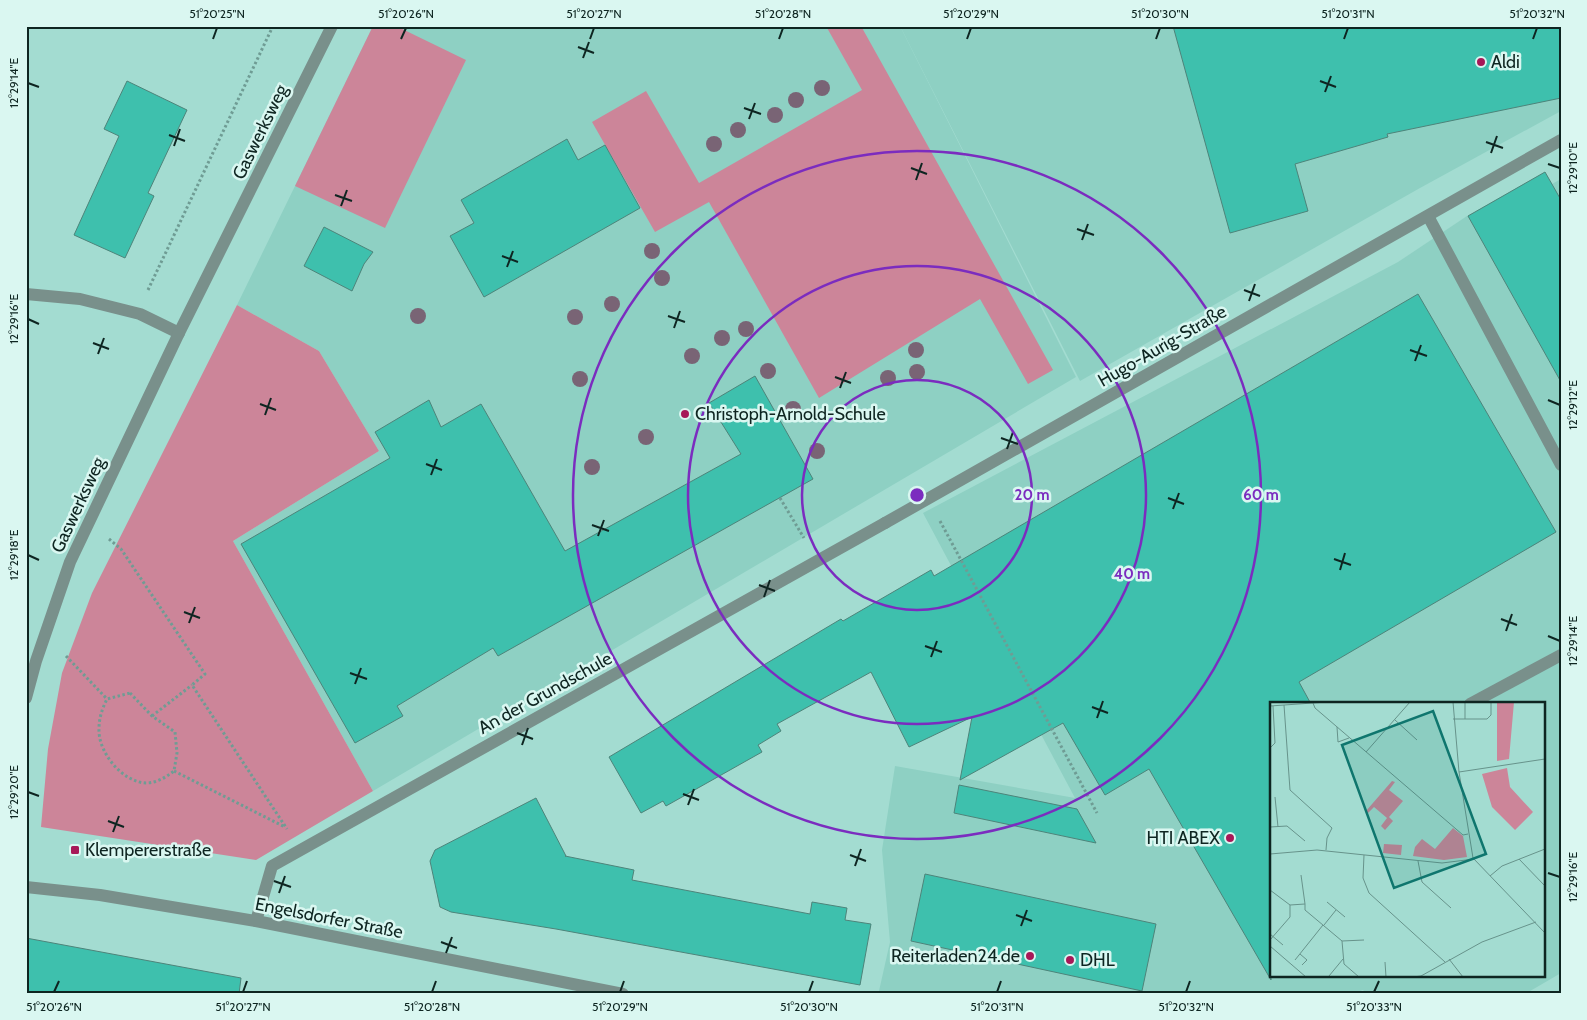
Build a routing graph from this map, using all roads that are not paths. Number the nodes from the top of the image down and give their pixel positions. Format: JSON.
{"nodes":[{"id":1,"x":332,"y":26,"type":"edge"},
{"id":2,"x":1561,"y":140,"type":"edge"},
{"id":3,"x":1428,"y":216,"type":"junction"},
{"id":4,"x":26,"y":294,"type":"edge"},
{"id":5,"x":179,"y":333,"type":"junction"},
{"id":6,"x":1561,"y":465,"type":"edge"},
{"id":7,"x":885,"y":523,"type":"joint"},
{"id":8,"x":1561,"y":655,"type":"edge"},
{"id":9,"x":26,"y":698,"type":"edge"},
{"id":10,"x":1474,"y":702,"type":"edge"},
{"id":11,"x":26,"y":887,"type":"edge"},
{"id":12,"x":256,"y":921,"type":"junction"},
{"id":13,"x":623,"y":994,"type":"edge"}],
"edges":[{"from":1,"to":5,"type":"street","name":"Gaswerksweg"},
{"from":2,"to":3,"type":"street","name":"Hugo-Aurig-Straße"},
{"from":3,"to":6,"type":"street"},
{"from":3,"to":7,"type":"street","name":"Hugo-Aurig-Straße"},
{"from":4,"to":5,"type":"street"},
{"from":5,"to":9,"type":"street","name":"Gaswerksweg"},
{"from":7,"to":12,"type":"street","name":"An der Grundschule"},
{"from":8,"to":10,"type":"street"},
{"from":11,"to":12,"type":"street","name":"Engelsdorfer Straße"},
{"from":12,"to":13,"type":"street","name":"Engelsdorfer Straße"}]}
